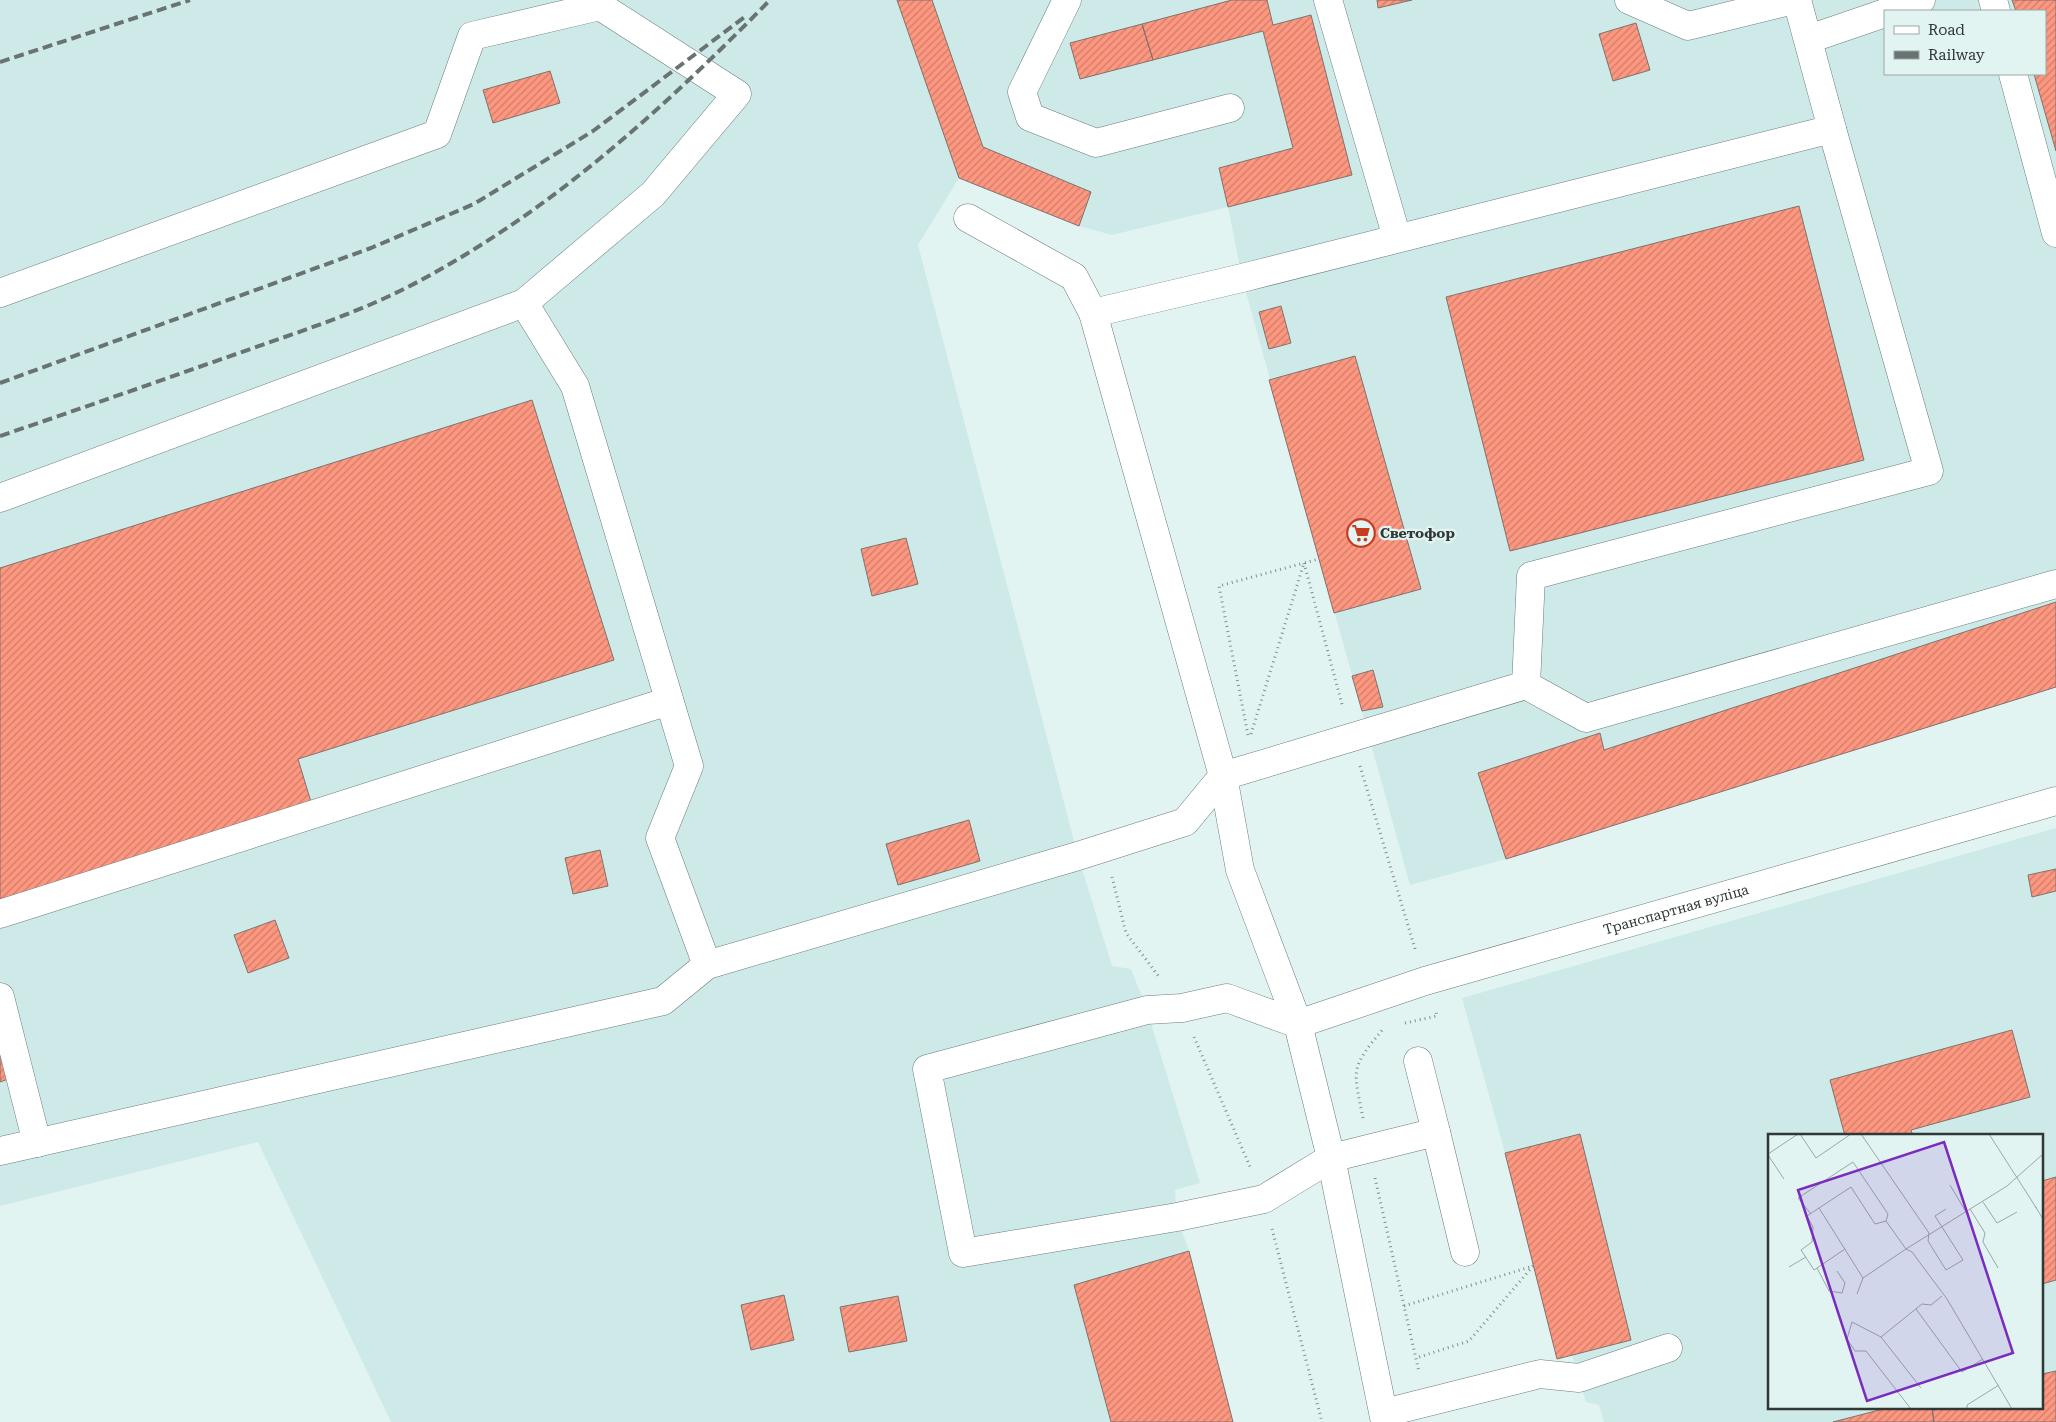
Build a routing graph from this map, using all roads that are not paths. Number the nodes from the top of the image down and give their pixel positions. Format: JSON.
{"nodes":[{"id":1,"x":1067,"y":0,"type":"edge"},
{"id":2,"x":1328,"y":0,"type":"edge"},
{"id":3,"x":1629,"y":0,"type":"edge"},
{"id":4,"x":1796,"y":0,"type":"edge"},
{"id":5,"x":1920,"y":0,"type":"edge"},
{"id":6,"x":1891,"y":10,"type":"edge"},
{"id":7,"x":1884,"y":12,"type":"edge"},
{"id":8,"x":1809,"y":39,"type":"junction"},
{"id":9,"x":2013,"y":75,"type":"edge"},
{"id":10,"x":1230,"y":108,"type":"dead end"},
{"id":11,"x":1832,"y":129,"type":"junction"},
{"id":12,"x":968,"y":218,"type":"dead end"},
{"id":13,"x":2056,"y":233,"type":"edge"},
{"id":14,"x":1397,"y":238,"type":"junction"},
{"id":15,"x":0,"y":293,"type":"edge"},
{"id":16,"x":524,"y":303,"type":"junction"},
{"id":17,"x":1093,"y":313,"type":"junction"},
{"id":18,"x":0,"y":498,"type":"edge"},
{"id":19,"x":2056,"y":584,"type":"edge"},
{"id":20,"x":1526,"y":685,"type":"junction"},
{"id":21,"x":670,"y":701,"type":"junction"},
{"id":22,"x":1223,"y":776,"type":"junction"},
{"id":23,"x":2056,"y":801,"type":"edge"},
{"id":24,"x":0,"y":914,"type":"edge"},
{"id":25,"x":707,"y":965,"type":"junction"},
{"id":26,"x":0,"y":996,"type":"edge"},
{"id":27,"x":1298,"y":1024,"type":"junction"},
{"id":28,"x":1418,"y":1061,"type":"dead end"},
{"id":29,"x":1436,"y":1132,"type":"junction"},
{"id":30,"x":37,"y":1142,"type":"junction"},
{"id":31,"x":0,"y":1151,"type":"edge"},
{"id":32,"x":1331,"y":1158,"type":"junction"},
{"id":33,"x":1465,"y":1252,"type":"dead end"},
{"id":34,"x":1668,"y":1348,"type":"dead end"},
{"id":35,"x":1385,"y":1417,"type":"edge"}],
"edges":[{"from":1,"to":10,"type":"street"},
{"from":2,"to":14,"type":"street"},
{"from":3,"to":4,"type":"street"},
{"from":4,"to":8,"type":"street"},
{"from":5,"to":6,"type":"street"},
{"from":7,"to":8,"type":"street"},
{"from":8,"to":11,"type":"street"},
{"from":9,"to":13,"type":"street"},
{"from":11,"to":14,"type":"street"},
{"from":11,"to":20,"type":"street"},
{"from":12,"to":17,"type":"street"},
{"from":14,"to":17,"type":"street"},
{"from":15,"to":16,"type":"street"},
{"from":16,"to":18,"type":"street"},
{"from":16,"to":21,"type":"street"},
{"from":17,"to":22,"type":"street"},
{"from":19,"to":20,"type":"street"},
{"from":20,"to":22,"type":"street"},
{"from":21,"to":24,"type":"street"},
{"from":21,"to":25,"type":"street"},
{"from":22,"to":25,"type":"street"},
{"from":22,"to":27,"type":"street"},
{"from":23,"to":27,"type":"street","name":"Транспартная вуліца"},
{"from":25,"to":30,"type":"street"},
{"from":26,"to":30,"type":"street"},
{"from":27,"to":32,"type":"street"},
{"from":27,"to":32,"type":"street"},
{"from":28,"to":29,"type":"street"},
{"from":29,"to":32,"type":"street"},
{"from":29,"to":33,"type":"street"},
{"from":30,"to":31,"type":"street"},
{"from":32,"to":35,"type":"street"},
{"from":34,"to":35,"type":"street"}]}
